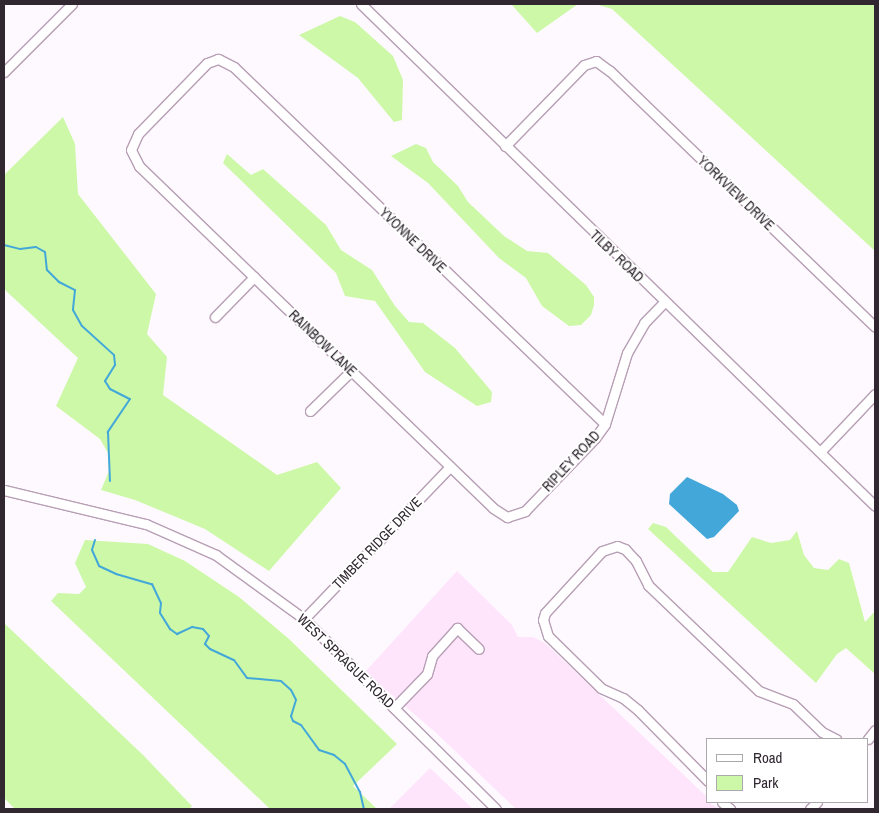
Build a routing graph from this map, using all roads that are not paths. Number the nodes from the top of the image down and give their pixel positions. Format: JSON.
{"nodes":[{"id":1,"x":72,"y":4,"type":"edge"},
{"id":2,"x":361,"y":4,"type":"edge"},
{"id":3,"x":4,"y":72,"type":"edge"},
{"id":4,"x":505,"y":146,"type":"junction"},
{"id":5,"x":131,"y":150,"type":"joint"},
{"id":6,"x":254,"y":277,"type":"junction"},
{"id":7,"x":664,"y":302,"type":"junction"},
{"id":8,"x":215,"y":317,"type":"dead end"},
{"id":9,"x":875,"y":327,"type":"edge"},
{"id":10,"x":351,"y":371,"type":"junction"},
{"id":11,"x":875,"y":394,"type":"edge"},
{"id":12,"x":310,"y":411,"type":"dead end"},
{"id":13,"x":605,"y":424,"type":"junction"},
{"id":14,"x":820,"y":452,"type":"junction"},
{"id":15,"x":450,"y":467,"type":"junction"},
{"id":16,"x":4,"y":490,"type":"edge"},
{"id":17,"x":875,"y":506,"type":"edge"},
{"id":18,"x":525,"y":511,"type":"joint"},
{"id":19,"x":304,"y":619,"type":"junction"},
{"id":20,"x":479,"y":649,"type":"dead end"},
{"id":21,"x":394,"y":708,"type":"junction"},
{"id":22,"x":834,"y":738,"type":"edge"},
{"id":23,"x":706,"y":779,"type":"edge"},
{"id":24,"x":496,"y":809,"type":"edge"}],
"edges":[{"from":1,"to":3,"type":"street"},
{"from":2,"to":4,"type":"street","name":"TILBY ROAD"},
{"from":4,"to":7,"type":"street","name":"TILBY ROAD"},
{"from":4,"to":9,"type":"street","name":"YORKVIEW DRIVE"},
{"from":5,"to":6,"type":"street","name":"RAINBOW LANE"},
{"from":5,"to":13,"type":"street","name":"YVONNE DRIVE"},
{"from":6,"to":8,"type":"street"},
{"from":6,"to":10,"type":"street","name":"RAINBOW LANE"},
{"from":7,"to":13,"type":"street","name":"RIPLEY ROAD"},
{"from":7,"to":14,"type":"street","name":"TILBY ROAD"},
{"from":10,"to":12,"type":"street"},
{"from":10,"to":15,"type":"street","name":"RAINBOW LANE"},
{"from":11,"to":14,"type":"street"},
{"from":13,"to":18,"type":"street","name":"RIPLEY ROAD"},
{"from":14,"to":17,"type":"street","name":"TILBY ROAD"},
{"from":15,"to":18,"type":"street","name":"RAINBOW LANE"},
{"from":15,"to":19,"type":"street","name":"TIMBER RIDGE DRIVE"},
{"from":16,"to":19,"type":"street","name":"WEST SPRAGUE ROAD"},
{"from":19,"to":21,"type":"street","name":"WEST SPRAGUE ROAD"},
{"from":20,"to":21,"type":"street"},
{"from":21,"to":24,"type":"street","name":"WEST SPRAGUE ROAD"},
{"from":22,"to":23,"type":"street"}]}
